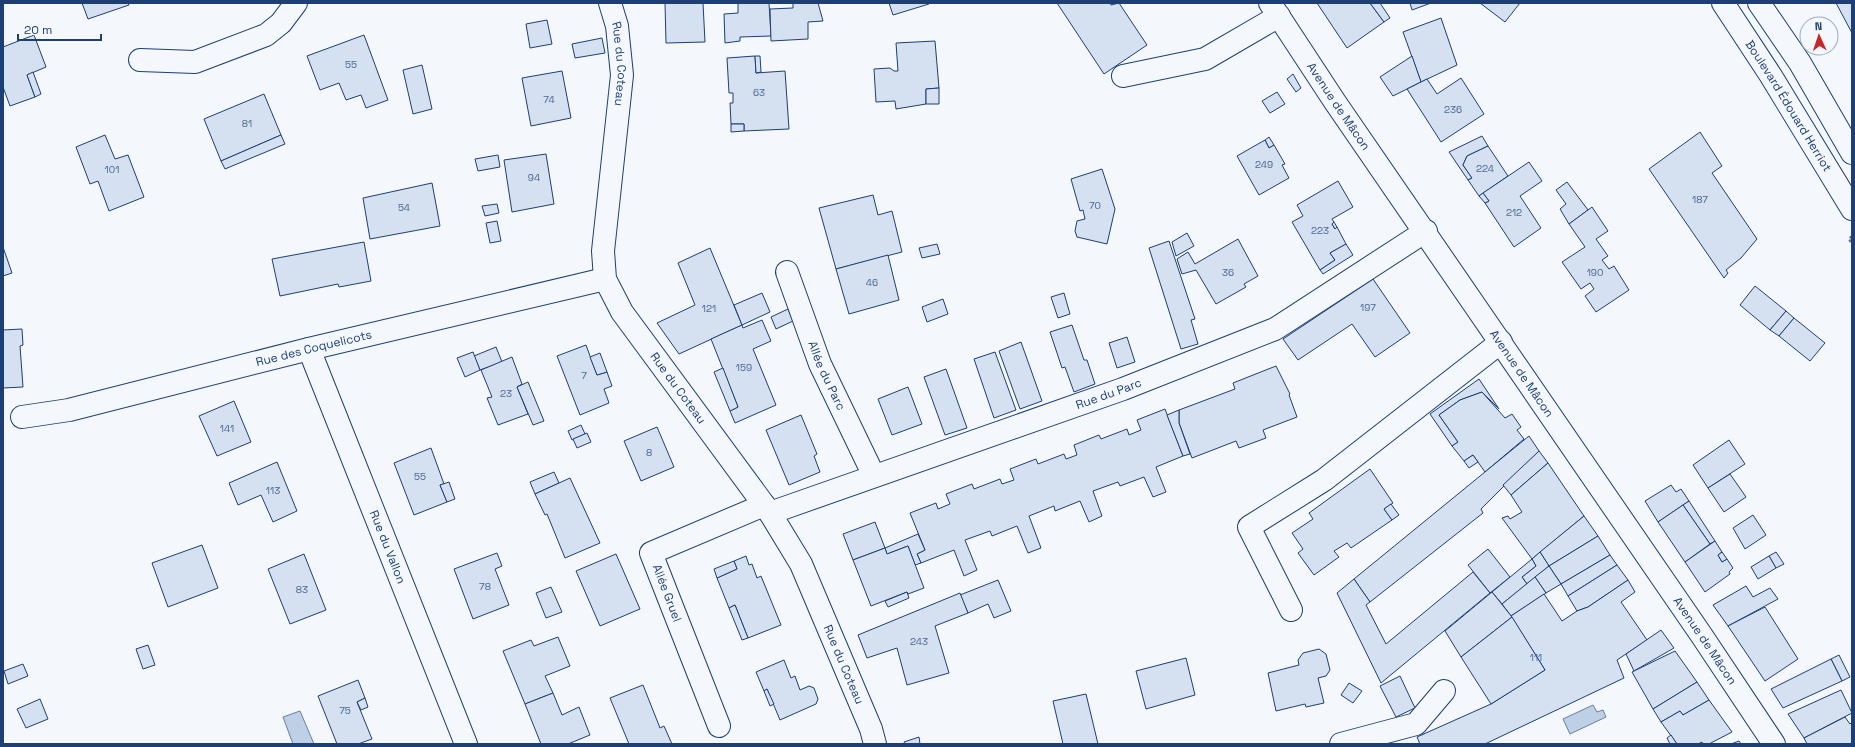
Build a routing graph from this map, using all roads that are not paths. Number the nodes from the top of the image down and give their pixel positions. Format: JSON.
{"nodes":[{"id":1,"x":296,"y":3,"type":"edge"},
{"id":2,"x":610,"y":3,"type":"edge"},
{"id":3,"x":1723,"y":3,"type":"edge"},
{"id":4,"x":1759,"y":3,"type":"edge"},
{"id":5,"x":1274,"y":9,"type":"edge"},
{"id":6,"x":140,"y":60,"type":"dead end"},
{"id":7,"x":1123,"y":76,"type":"dead end"},
{"id":8,"x":1826,"y":108,"type":"junction"},
{"id":9,"x":1852,"y":129,"type":"edge"},
{"id":10,"x":1852,"y":153,"type":"edge"},
{"id":11,"x":1852,"y":210,"type":"edge"},
{"id":12,"x":1426,"y":231,"type":"junction"},
{"id":13,"x":787,"y":272,"type":"dead end"},
{"id":14,"x":605,"y":279,"type":"junction"},
{"id":15,"x":1501,"y":342,"type":"junction"},
{"id":16,"x":309,"y":349,"type":"junction"},
{"id":17,"x":22,"y":417,"type":"dead end"},
{"id":18,"x":874,"y":476,"type":"junction"},
{"id":19,"x":767,"y":509,"type":"junction"},
{"id":20,"x":1291,"y":610,"type":"dead end"},
{"id":21,"x":1444,"y":691,"type":"dead end"},
{"id":22,"x":719,"y":726,"type":"dead end"},
{"id":23,"x":466,"y":744,"type":"edge"},
{"id":24,"x":875,"y":744,"type":"edge"},
{"id":25,"x":1341,"y":744,"type":"edge"},
{"id":26,"x":1774,"y":744,"type":"edge"}],
"edges":[{"from":1,"to":6,"type":"street"},
{"from":2,"to":14,"type":"street","name":"Rue du Coteau"},
{"from":3,"to":11,"type":"street","name":"Boulevard Édouard Herriot"},
{"from":4,"to":8,"type":"street"},
{"from":5,"to":7,"type":"street"},
{"from":5,"to":12,"type":"street","name":"Avenue de Mâcon"},
{"from":8,"to":9,"type":"street"},
{"from":8,"to":10,"type":"street"},
{"from":12,"to":15,"type":"street","name":"Avenue de Mâcon"},
{"from":12,"to":18,"type":"street","name":"Rue du Parc"},
{"from":13,"to":18,"type":"street","name":"Allée du Parc"},
{"from":14,"to":16,"type":"street","name":"Rue des Coquelicots"},
{"from":14,"to":19,"type":"street","name":"Rue du Coteau"},
{"from":15,"to":20,"type":"street"},
{"from":15,"to":26,"type":"street","name":"Avenue de Mâcon"},
{"from":16,"to":17,"type":"street","name":"Rue des Coquelicots"},
{"from":16,"to":23,"type":"street","name":"Rue du Vallon"},
{"from":18,"to":19,"type":"street","name":"Rue du Parc"},
{"from":19,"to":22,"type":"street","name":"Allée Gruel"},
{"from":19,"to":24,"type":"street","name":"Rue du Coteau"},
{"from":21,"to":25,"type":"street"}]}
